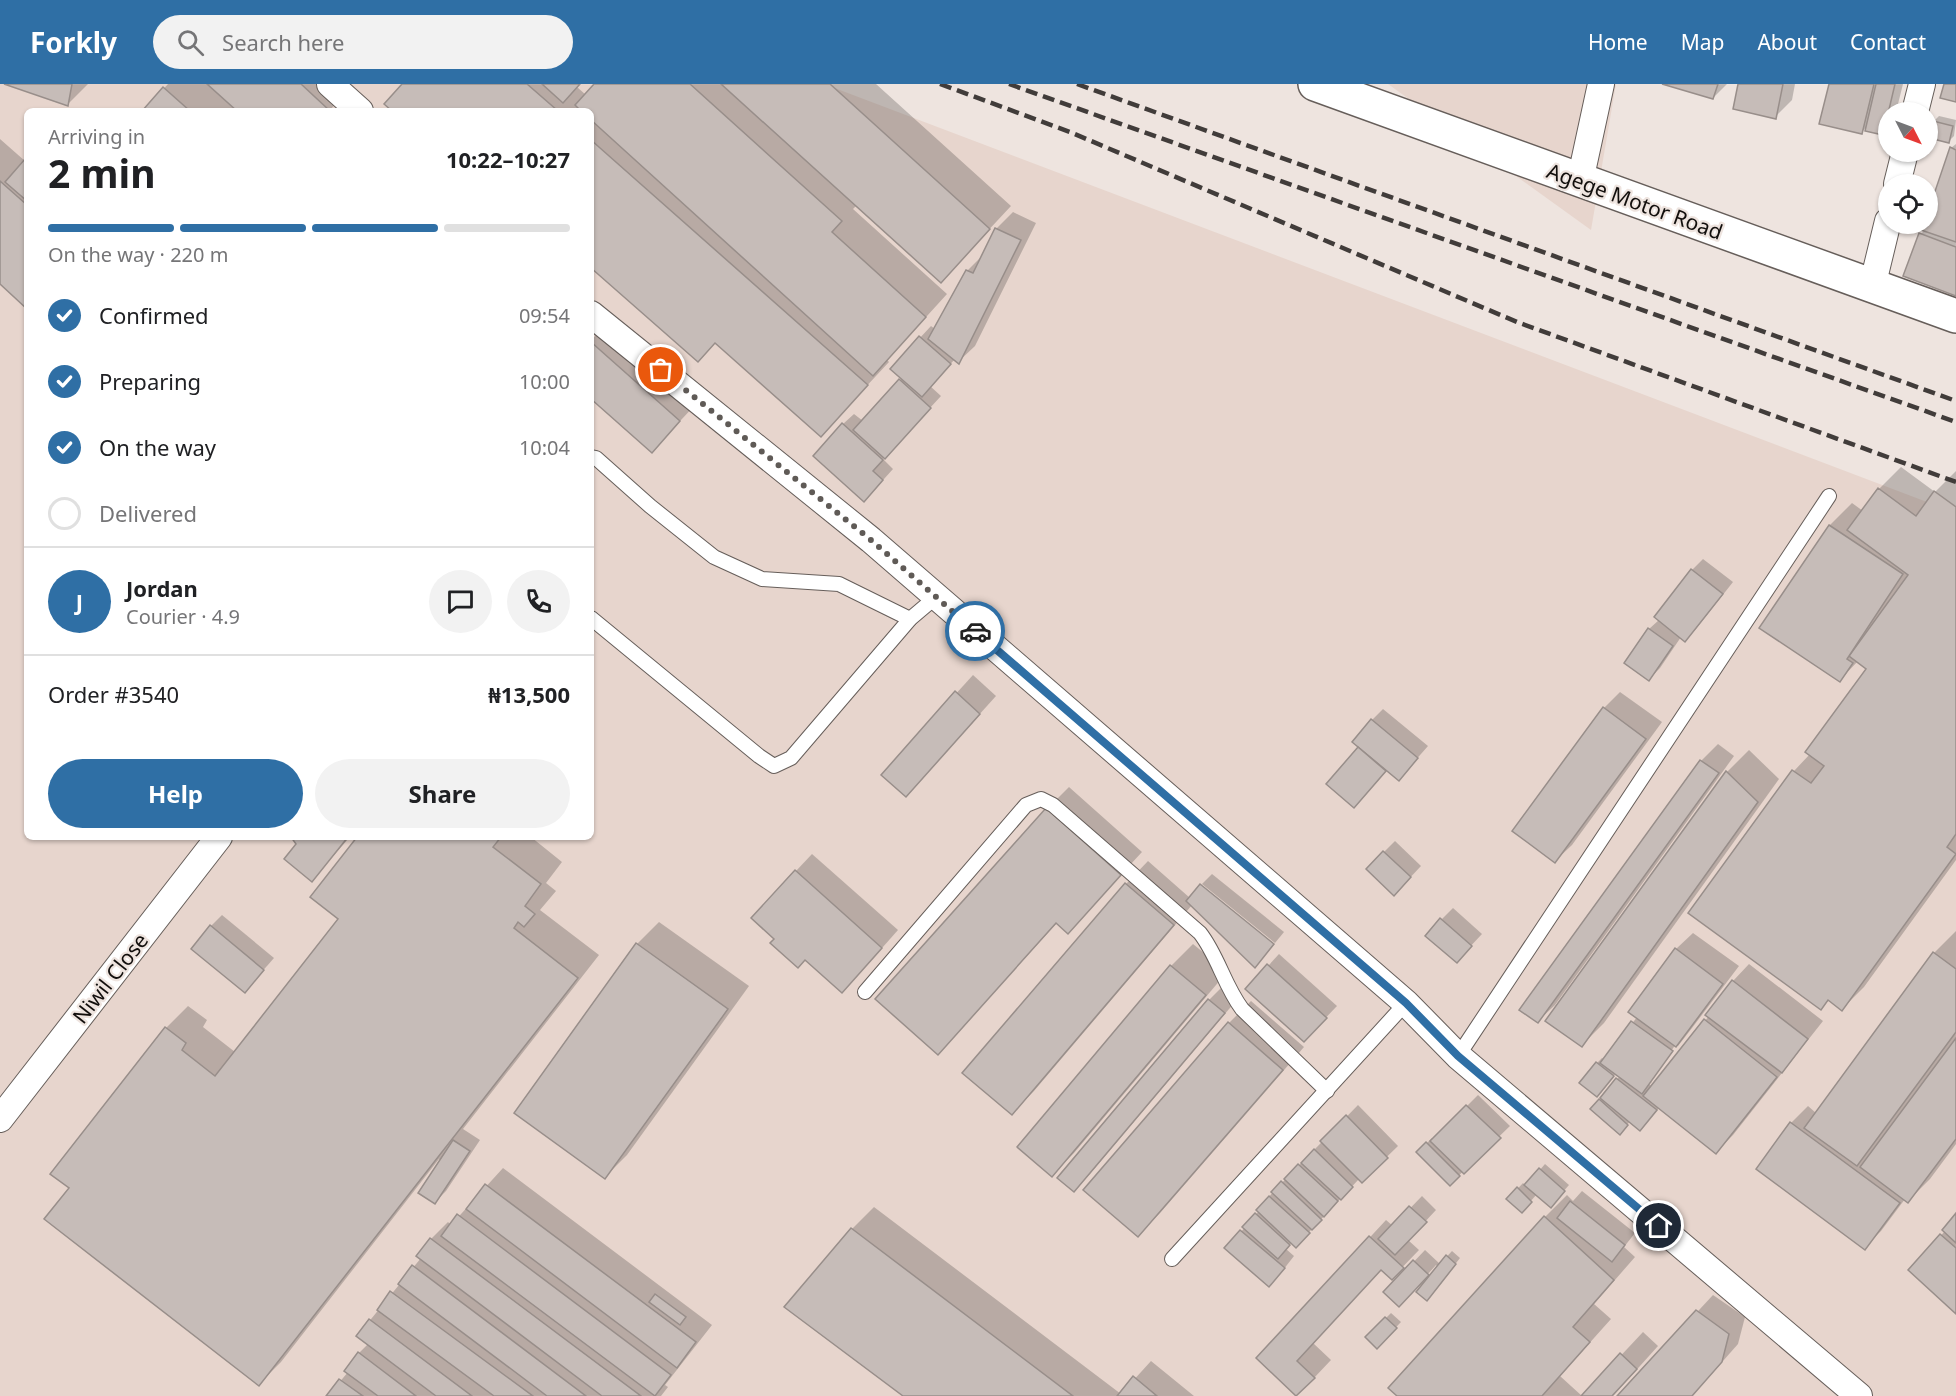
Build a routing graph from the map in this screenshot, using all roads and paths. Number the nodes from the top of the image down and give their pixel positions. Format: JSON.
{"nodes":[{"id":1,"x":330,"y":84,"type":"edge"},
{"id":2,"x":1315,"y":84,"type":"edge"},
{"id":3,"x":1601,"y":84,"type":"edge"},
{"id":4,"x":1922,"y":84,"type":"edge"},
{"id":5,"x":1918,"y":102,"type":"edge"},
{"id":6,"x":357,"y":108,"type":"edge"},
{"id":7,"x":1580,"y":181,"type":"junction"},
{"id":8,"x":1885,"y":234,"type":"edge"},
{"id":9,"x":1872,"y":287,"type":"junction"},
{"id":10,"x":594,"y":316,"type":"edge"},
{"id":11,"x":1956,"y":316,"type":"edge"},
{"id":12,"x":594,"y":458,"type":"edge"},
{"id":13,"x":1829,"y":496,"type":"dead end"},
{"id":14,"x":936,"y":597,"type":"junction"},
{"id":15,"x":910,"y":619,"type":"junction"},
{"id":16,"x":594,"y":620,"type":"edge"},
{"id":17,"x":217,"y":840,"type":"edge"},
{"id":18,"x":865,"y":992,"type":"dead end"},
{"id":19,"x":1406,"y":1003,"type":"junction"},
{"id":20,"x":1458,"y":1056,"type":"junction"},
{"id":21,"x":1327,"y":1091,"type":"junction"},
{"id":22,"x":0,"y":1119,"type":"edge"},
{"id":23,"x":1172,"y":1259,"type":"dead end"},
{"id":24,"x":1859,"y":1396,"type":"edge"}],
"edges":[{"from":1,"to":6,"type":"street"},
{"from":2,"to":7,"type":"main road","name":"Agege Motor Road"},
{"from":3,"to":7,"type":"street"},
{"from":4,"to":5,"type":"street"},
{"from":7,"to":9,"type":"main road","name":"Agege Motor Road"},
{"from":8,"to":9,"type":"street"},
{"from":9,"to":11,"type":"main road","name":"Agege Motor Road"},
{"from":10,"to":14,"type":"street"},
{"from":12,"to":15,"type":"lane"},
{"from":13,"to":20,"type":"lane"},
{"from":14,"to":15,"type":"lane"},
{"from":14,"to":19,"type":"street"},
{"from":15,"to":16,"type":"lane"},
{"from":17,"to":22,"type":"street","name":"Niwil Close"},
{"from":18,"to":21,"type":"lane"},
{"from":19,"to":20,"type":"street"},
{"from":19,"to":21,"type":"lane"},
{"from":20,"to":24,"type":"street"},
{"from":21,"to":23,"type":"lane"}]}
